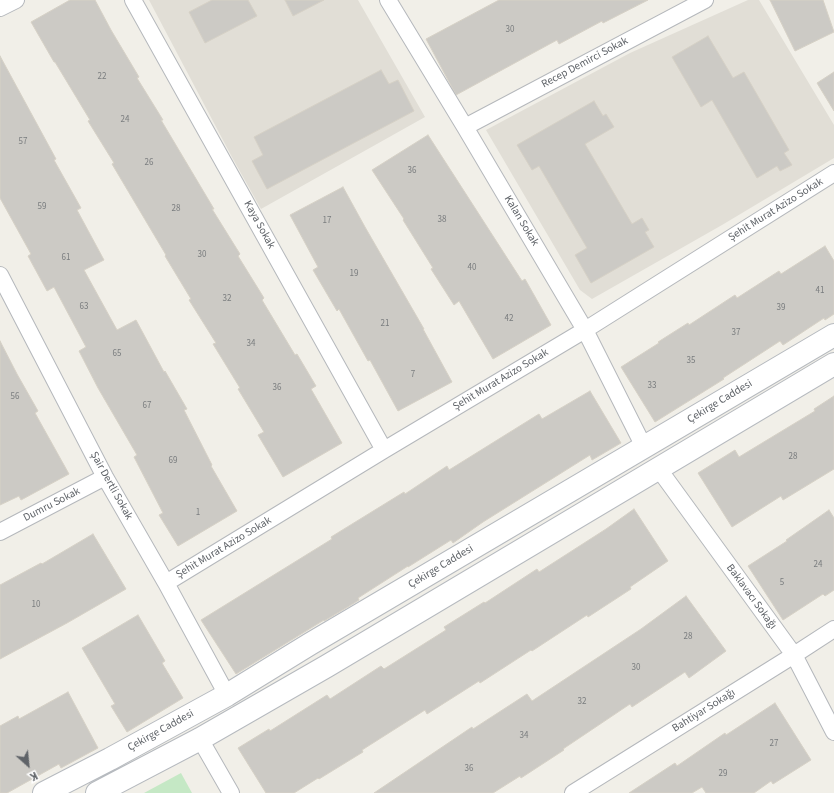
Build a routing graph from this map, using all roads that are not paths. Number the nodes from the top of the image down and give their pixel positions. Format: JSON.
{"nodes":[{"id":1,"x":16,"y":0,"type":"edge"},
{"id":2,"x":134,"y":0,"type":"edge"},
{"id":3,"x":388,"y":0,"type":"edge"},
{"id":4,"x":704,"y":0,"type":"edge"},
{"id":5,"x":0,"y":8,"type":"edge"},
{"id":6,"x":465,"y":127,"type":"junction"},
{"id":7,"x":834,"y":174,"type":"edge"},
{"id":8,"x":0,"y":275,"type":"edge"},
{"id":9,"x":585,"y":330,"type":"junction"},
{"id":10,"x":834,"y":335,"type":"edge"},
{"id":11,"x":834,"y":364,"type":"edge"},
{"id":12,"x":644,"y":447,"type":"junction"},
{"id":13,"x":384,"y":450,"type":"junction"},
{"id":14,"x":658,"y":468,"type":"junction"},
{"id":15,"x":105,"y":477,"type":"junction"},
{"id":16,"x":0,"y":532,"type":"edge"},
{"id":17,"x":166,"y":583,"type":"junction"},
{"id":18,"x":834,"y":629,"type":"edge"},
{"id":19,"x":794,"y":655,"type":"junction"},
{"id":20,"x":227,"y":695,"type":"junction"},
{"id":21,"x":834,"y":732,"type":"edge"},
{"id":22,"x":200,"y":739,"type":"junction"},
{"id":23,"x":44,"y":793,"type":"edge"},
{"id":24,"x":97,"y":793,"type":"edge"},
{"id":25,"x":231,"y":793,"type":"edge"},
{"id":26,"x":573,"y":793,"type":"edge"}],
"edges":[{"from":1,"to":5,"type":"street"},
{"from":2,"to":13,"type":"street","name":"Kaya Sokak"},
{"from":3,"to":6,"type":"street","name":"Kalan Sokak"},
{"from":4,"to":6,"type":"street","name":"Recep Demirci Sokak"},
{"from":6,"to":9,"type":"street","name":"Kalan Sokak"},
{"from":7,"to":9,"type":"street","name":"Şehit Murat Azizo Sokak"},
{"from":8,"to":15,"type":"street","name":"Şair Dertli Sokak"},
{"from":9,"to":12,"type":"street","name":"Kalan Sokak"},
{"from":9,"to":13,"type":"street","name":"Şehit Murat Azizo Sokak"},
{"from":10,"to":12,"type":"main road","name":"Çekirge Caddesi"},
{"from":11,"to":14,"type":"main road"},
{"from":12,"to":20,"type":"main road","name":"Çekirge Caddesi"},
{"from":13,"to":17,"type":"street","name":"Şehit Murat Azizo Sokak"},
{"from":14,"to":19,"type":"street","name":"Baklavacı Sokağı"},
{"from":14,"to":22,"type":"main road"},
{"from":15,"to":16,"type":"street","name":"Dumru Sokak"},
{"from":15,"to":17,"type":"street","name":"Şair Dertli Sokak"},
{"from":17,"to":20,"type":"street","name":"Şair Dertli Sokak"},
{"from":18,"to":19,"type":"street","name":"Bahtiyar Sokağı"},
{"from":19,"to":21,"type":"street","name":"Baklavacı Sokağı"},
{"from":19,"to":26,"type":"street","name":"Bahtiyar Sokağı"},
{"from":20,"to":23,"type":"main road","name":"Çekirge Caddesi"},
{"from":22,"to":24,"type":"main road"},
{"from":22,"to":25,"type":"street"}]}
